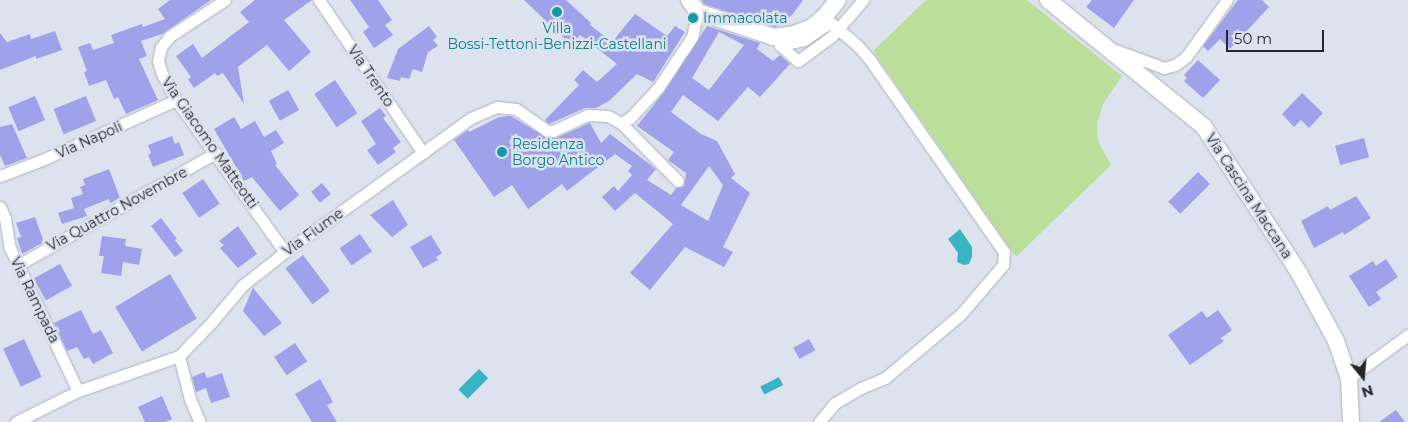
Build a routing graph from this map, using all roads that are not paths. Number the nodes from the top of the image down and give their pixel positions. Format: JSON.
{"nodes":[{"id":1,"x":225,"y":0,"type":"edge"},
{"id":2,"x":319,"y":0,"type":"edge"},
{"id":3,"x":838,"y":0,"type":"edge"},
{"id":4,"x":846,"y":0,"type":"edge"},
{"id":5,"x":863,"y":0,"type":"edge"},
{"id":6,"x":1048,"y":0,"type":"edge"},
{"id":7,"x":1227,"y":0,"type":"edge"},
{"id":8,"x":694,"y":6,"type":"edge"},
{"id":9,"x":827,"y":19,"type":"junction"},
{"id":10,"x":838,"y":29,"type":"junction"},
{"id":11,"x":1104,"y":46,"type":"junction"},
{"id":12,"x":176,"y":100,"type":"junction"},
{"id":13,"x":621,"y":123,"type":"junction"},
{"id":14,"x":215,"y":153,"type":"junction"},
{"id":15,"x":423,"y":153,"type":"junction"},
{"id":16,"x":0,"y":176,"type":"edge"},
{"id":17,"x":678,"y":181,"type":"dead end"},
{"id":18,"x":0,"y":206,"type":"edge"},
{"id":19,"x":285,"y":252,"type":"junction"},
{"id":20,"x":18,"y":264,"type":"junction"},
{"id":21,"x":1408,"y":335,"type":"edge"},
{"id":22,"x":179,"y":356,"type":"junction"},
{"id":23,"x":1349,"y":378,"type":"junction"},
{"id":24,"x":78,"y":391,"type":"junction"},
{"id":25,"x":16,"y":422,"type":"edge"},
{"id":26,"x":200,"y":422,"type":"edge"},
{"id":27,"x":819,"y":422,"type":"edge"},
{"id":28,"x":1351,"y":422,"type":"edge"}],
"edges":[{"from":1,"to":12,"type":"street","name":"Via Giacomo Matteotti"},
{"from":2,"to":15,"type":"street","name":"Via Trento"},
{"from":3,"to":9,"type":"street"},
{"from":4,"to":9,"type":"street"},
{"from":5,"to":10,"type":"street"},
{"from":6,"to":11,"type":"street","name":"Via Cascina Maccana"},
{"from":7,"to":11,"type":"street"},
{"from":8,"to":9,"type":"street"},
{"from":8,"to":13,"type":"street"},
{"from":9,"to":10,"type":"street"},
{"from":9,"to":10,"type":"street"},
{"from":10,"to":27,"type":"street"},
{"from":11,"to":23,"type":"street","name":"Via Cascina Maccana"},
{"from":12,"to":14,"type":"street","name":"Via Giacomo Matteotti"},
{"from":12,"to":16,"type":"street","name":"Via Napoli"},
{"from":13,"to":15,"type":"street","name":"Via Fiume"},
{"from":13,"to":17,"type":"street"},
{"from":14,"to":19,"type":"street","name":"Via Giacomo Matteotti"},
{"from":14,"to":20,"type":"street","name":"Via Quattro Novembre"},
{"from":15,"to":19,"type":"street","name":"Via Fiume"},
{"from":18,"to":20,"type":"street","name":"Via Rampada"},
{"from":19,"to":22,"type":"street","name":"Via Fiume"},
{"from":20,"to":24,"type":"street","name":"Via Rampada"},
{"from":21,"to":23,"type":"street"},
{"from":22,"to":24,"type":"street","name":"Via Fiume"},
{"from":22,"to":26,"type":"street"},
{"from":23,"to":28,"type":"street","name":"Via Cascina Maccana"},
{"from":24,"to":25,"type":"street","name":"Via Fiume"}]}
